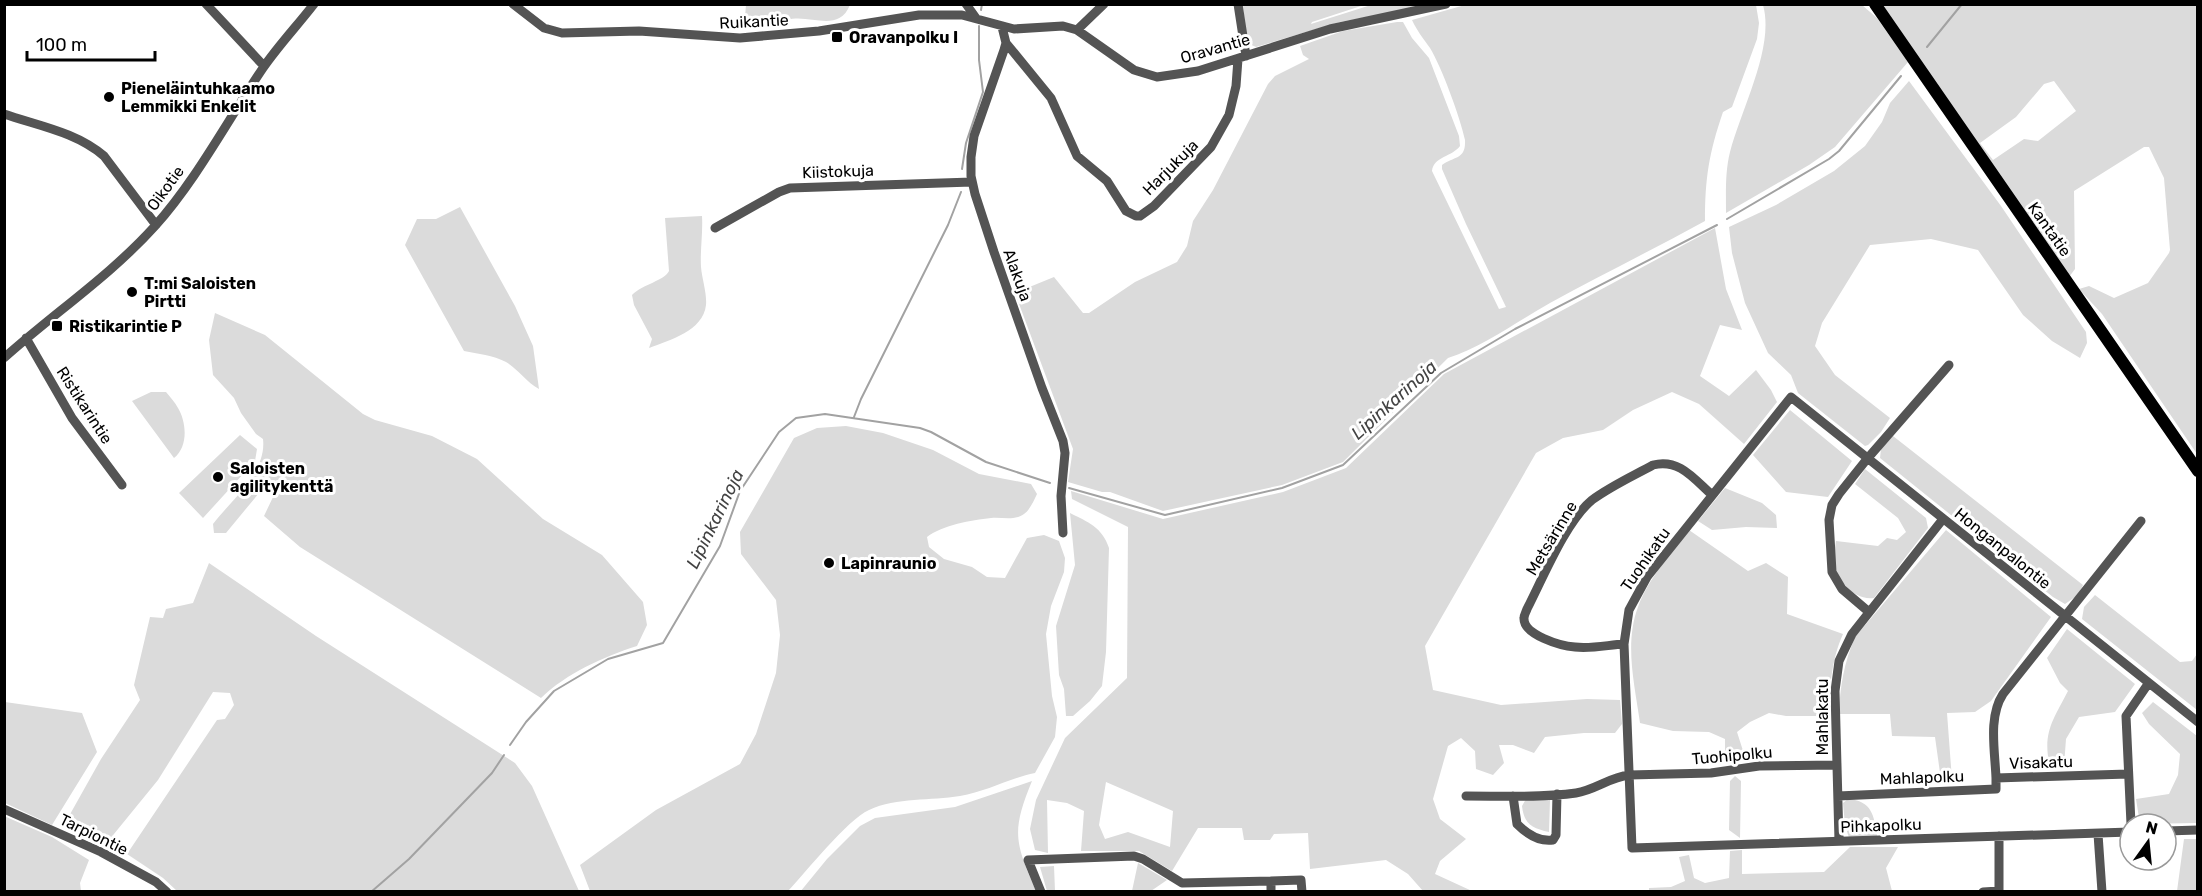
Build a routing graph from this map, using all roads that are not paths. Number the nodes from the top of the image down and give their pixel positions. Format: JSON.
{"nodes":[{"id":1,"x":206,"y":4,"type":"edge"},
{"id":2,"x":314,"y":4,"type":"edge"},
{"id":3,"x":513,"y":4,"type":"edge"},
{"id":4,"x":966,"y":4,"type":"edge"},
{"id":5,"x":1104,"y":4,"type":"edge"},
{"id":6,"x":1238,"y":4,"type":"edge"},
{"id":7,"x":1446,"y":4,"type":"edge"},
{"id":8,"x":1875,"y":4,"type":"edge"},
{"id":9,"x":976,"y":18,"type":"junction"},
{"id":10,"x":1002,"y":27,"type":"junction"},
{"id":11,"x":1077,"y":30,"type":"junction"},
{"id":12,"x":1006,"y":43,"type":"junction"},
{"id":13,"x":1242,"y":57,"type":"junction"},
{"id":14,"x":264,"y":66,"type":"junction"},
{"id":15,"x":4,"y":114,"type":"edge"},
{"id":16,"x":972,"y":182,"type":"junction"},
{"id":17,"x":156,"y":225,"type":"junction"},
{"id":18,"x":715,"y":228,"type":"dead end"},
{"id":19,"x":26,"y":338,"type":"junction"},
{"id":20,"x":4,"y":358,"type":"edge"},
{"id":21,"x":1949,"y":365,"type":"dead end"},
{"id":22,"x":1791,"y":397,"type":"joint"},
{"id":23,"x":1867,"y":459,"type":"junction"},
{"id":24,"x":2198,"y":471,"type":"edge"},
{"id":25,"x":122,"y":485,"type":"dead end"},
{"id":26,"x":1712,"y":495,"type":"junction"},
{"id":27,"x":1943,"y":519,"type":"junction"},
{"id":28,"x":2141,"y":521,"type":"dead end"},
{"id":29,"x":1063,"y":533,"type":"dead end"},
{"id":30,"x":1869,"y":612,"type":"junction"},
{"id":31,"x":2065,"y":617,"type":"junction"},
{"id":32,"x":1624,"y":644,"type":"junction"},
{"id":33,"x":2148,"y":684,"type":"junction"},
{"id":34,"x":2198,"y":722,"type":"edge"},
{"id":35,"x":1837,"y":765,"type":"junction"},
{"id":36,"x":2128,"y":774,"type":"junction"},
{"id":37,"x":1629,"y":775,"type":"junction"},
{"id":38,"x":1996,"y":778,"type":"junction"},
{"id":39,"x":1557,"y":794,"type":"junction"},
{"id":40,"x":1466,"y":796,"type":"dead end"},
{"id":41,"x":1513,"y":796,"type":"junction"},
{"id":42,"x":1838,"y":796,"type":"junction"},
{"id":43,"x":4,"y":808,"type":"edge"},
{"id":44,"x":2130,"y":812,"type":"edge"},
{"id":45,"x":2198,"y":830,"type":"edge"},
{"id":46,"x":2178,"y":831,"type":"edge"},
{"id":47,"x":2118,"y":833,"type":"edge"},
{"id":48,"x":2098,"y":834,"type":"junction"},
{"id":49,"x":1999,"y":836,"type":"junction"},
{"id":50,"x":1839,"y":841,"type":"junction"},
{"id":51,"x":1632,"y":848,"type":"joint"},
{"id":52,"x":1271,"y":886,"type":"edge"},
{"id":53,"x":167,"y":891,"type":"edge"},
{"id":54,"x":1041,"y":891,"type":"edge"},
{"id":55,"x":1302,"y":891,"type":"edge"},
{"id":56,"x":1983,"y":891,"type":"edge"},
{"id":57,"x":1999,"y":891,"type":"edge"},
{"id":58,"x":2102,"y":891,"type":"edge"}],
"edges":[{"from":1,"to":14,"type":"street"},
{"from":2,"to":14,"type":"street","name":"Oikotie"},
{"from":3,"to":9,"type":"street","name":"Ruikantie"},
{"from":4,"to":9,"type":"street"},
{"from":5,"to":11,"type":"street"},
{"from":6,"to":13,"type":"street"},
{"from":7,"to":13,"type":"street","name":"Oravantie"},
{"from":8,"to":24,"type":"main road","name":"Kantatie"},
{"from":9,"to":10,"type":"street","name":"Ruikantie"},
{"from":10,"to":11,"type":"street"},
{"from":10,"to":12,"type":"street"},
{"from":11,"to":13,"type":"street","name":"Oravantie"},
{"from":12,"to":13,"type":"street","name":"Harjukuja"},
{"from":12,"to":16,"type":"street","name":"Alakuja"},
{"from":14,"to":17,"type":"street","name":"Oikotie"},
{"from":15,"to":17,"type":"street"},
{"from":16,"to":18,"type":"street","name":"Kiistokuja"},
{"from":16,"to":29,"type":"street","name":"Alakuja"},
{"from":17,"to":19,"type":"street","name":"Oikotie"},
{"from":19,"to":20,"type":"street","name":"Oikotie"},
{"from":19,"to":25,"type":"street","name":"Ristikarintie"},
{"from":21,"to":23,"type":"street"},
{"from":22,"to":23,"type":"street","name":"Honganpalontie"},
{"from":22,"to":26,"type":"street","name":"Tuohikatu"},
{"from":23,"to":27,"type":"street","name":"Honganpalontie"},
{"from":23,"to":30,"type":"street"},
{"from":26,"to":32,"type":"street","name":"Tuohikatu"},
{"from":26,"to":32,"type":"street","name":"Metsärinne"},
{"from":27,"to":30,"type":"street","name":"Mahlakatu"},
{"from":27,"to":31,"type":"street","name":"Honganpalontie"},
{"from":28,"to":31,"type":"street","name":"Visakatu"},
{"from":30,"to":35,"type":"street","name":"Mahlakatu"},
{"from":31,"to":33,"type":"street","name":"Honganpalontie"},
{"from":31,"to":38,"type":"street","name":"Visakatu"},
{"from":32,"to":37,"type":"street","name":"Tuohikatu"},
{"from":33,"to":34,"type":"street","name":"Honganpalontie"},
{"from":33,"to":36,"type":"street"},
{"from":35,"to":37,"type":"street","name":"Tuohipolku"},
{"from":35,"to":42,"type":"street","name":"Mahlakatu"},
{"from":36,"to":38,"type":"street","name":"Visakatu"},
{"from":36,"to":44,"type":"street"},
{"from":37,"to":39,"type":"street","name":"Tuohipolku"},
{"from":37,"to":51,"type":"street","name":"Tuohikatu"},
{"from":38,"to":42,"type":"street","name":"Mahlapolku"},
{"from":39,"to":41,"type":"street","name":"Tuohipolku"},
{"from":39,"to":41,"type":"street"},
{"from":40,"to":41,"type":"street","name":"Tuohipolku"},
{"from":42,"to":50,"type":"street","name":"Mahlakatu"},
{"from":43,"to":53,"type":"street","name":"Tarpiontie"},
{"from":45,"to":46,"type":"street"},
{"from":47,"to":48,"type":"street","name":"Pihkapolku"},
{"from":48,"to":49,"type":"street","name":"Pihkapolku"},
{"from":48,"to":58,"type":"street"},
{"from":49,"to":50,"type":"street","name":"Pihkapolku"},
{"from":49,"to":57,"type":"street"},
{"from":50,"to":51,"type":"street","name":"Pihkapolku"},
{"from":52,"to":54,"type":"street"},
{"from":52,"to":55,"type":"street"},
{"from":56,"to":57,"type":"street"}]}
